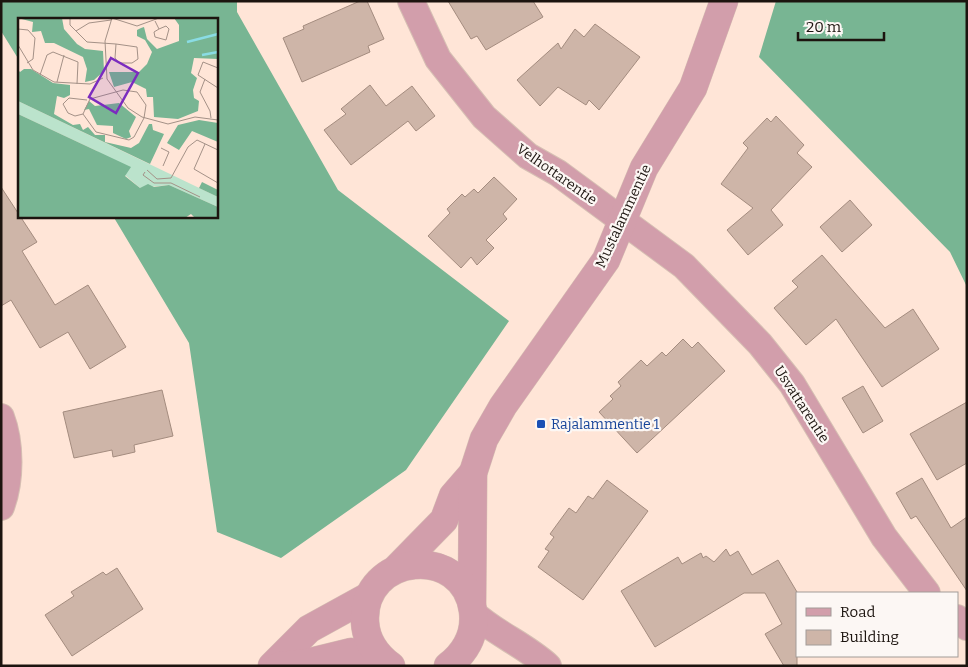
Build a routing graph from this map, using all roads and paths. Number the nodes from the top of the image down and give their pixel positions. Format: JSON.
{"nodes":[{"id":1,"x":411,"y":1,"type":"edge"},
{"id":2,"x":724,"y":1,"type":"edge"},
{"id":3,"x":624,"y":220,"type":"junction"},
{"id":4,"x":1,"y":417,"type":"edge"},
{"id":5,"x":473,"y":473,"type":"junction"},
{"id":6,"x":1,"y":507,"type":"edge"},
{"id":7,"x":397,"y":568,"type":"junction"},
{"id":8,"x":926,"y":592,"type":"edge"},
{"id":9,"x":369,"y":596,"type":"junction"},
{"id":10,"x":472,"y":607,"type":"junction"},
{"id":11,"x":390,"y":665,"type":"edge"},
{"id":12,"x":272,"y":666,"type":"edge"},
{"id":13,"x":280,"y":666,"type":"edge"},
{"id":14,"x":448,"y":666,"type":"edge"},
{"id":15,"x":548,"y":666,"type":"edge"}],
"edges":[{"from":1,"to":3,"type":"street","name":"Velhottarentie"},
{"from":2,"to":3,"type":"street","name":"Mustalammentie"},
{"from":3,"to":5,"type":"street","name":"Mustalammentie"},
{"from":3,"to":8,"type":"street","name":"Usvattarentie"},
{"from":4,"to":6,"type":"street"},
{"from":5,"to":7,"type":"street","name":"Mustalammentie"},
{"from":5,"to":10,"type":"street","name":"Mustalammentie"},
{"from":7,"to":9,"type":"street","name":"Mustalammentie"},
{"from":7,"to":10,"type":"street"},
{"from":9,"to":11,"type":"street"},
{"from":9,"to":12,"type":"street"},
{"from":10,"to":14,"type":"street","name":"Mustalammentie"},
{"from":10,"to":15,"type":"street"},
{"from":11,"to":13,"type":"street"}]}
